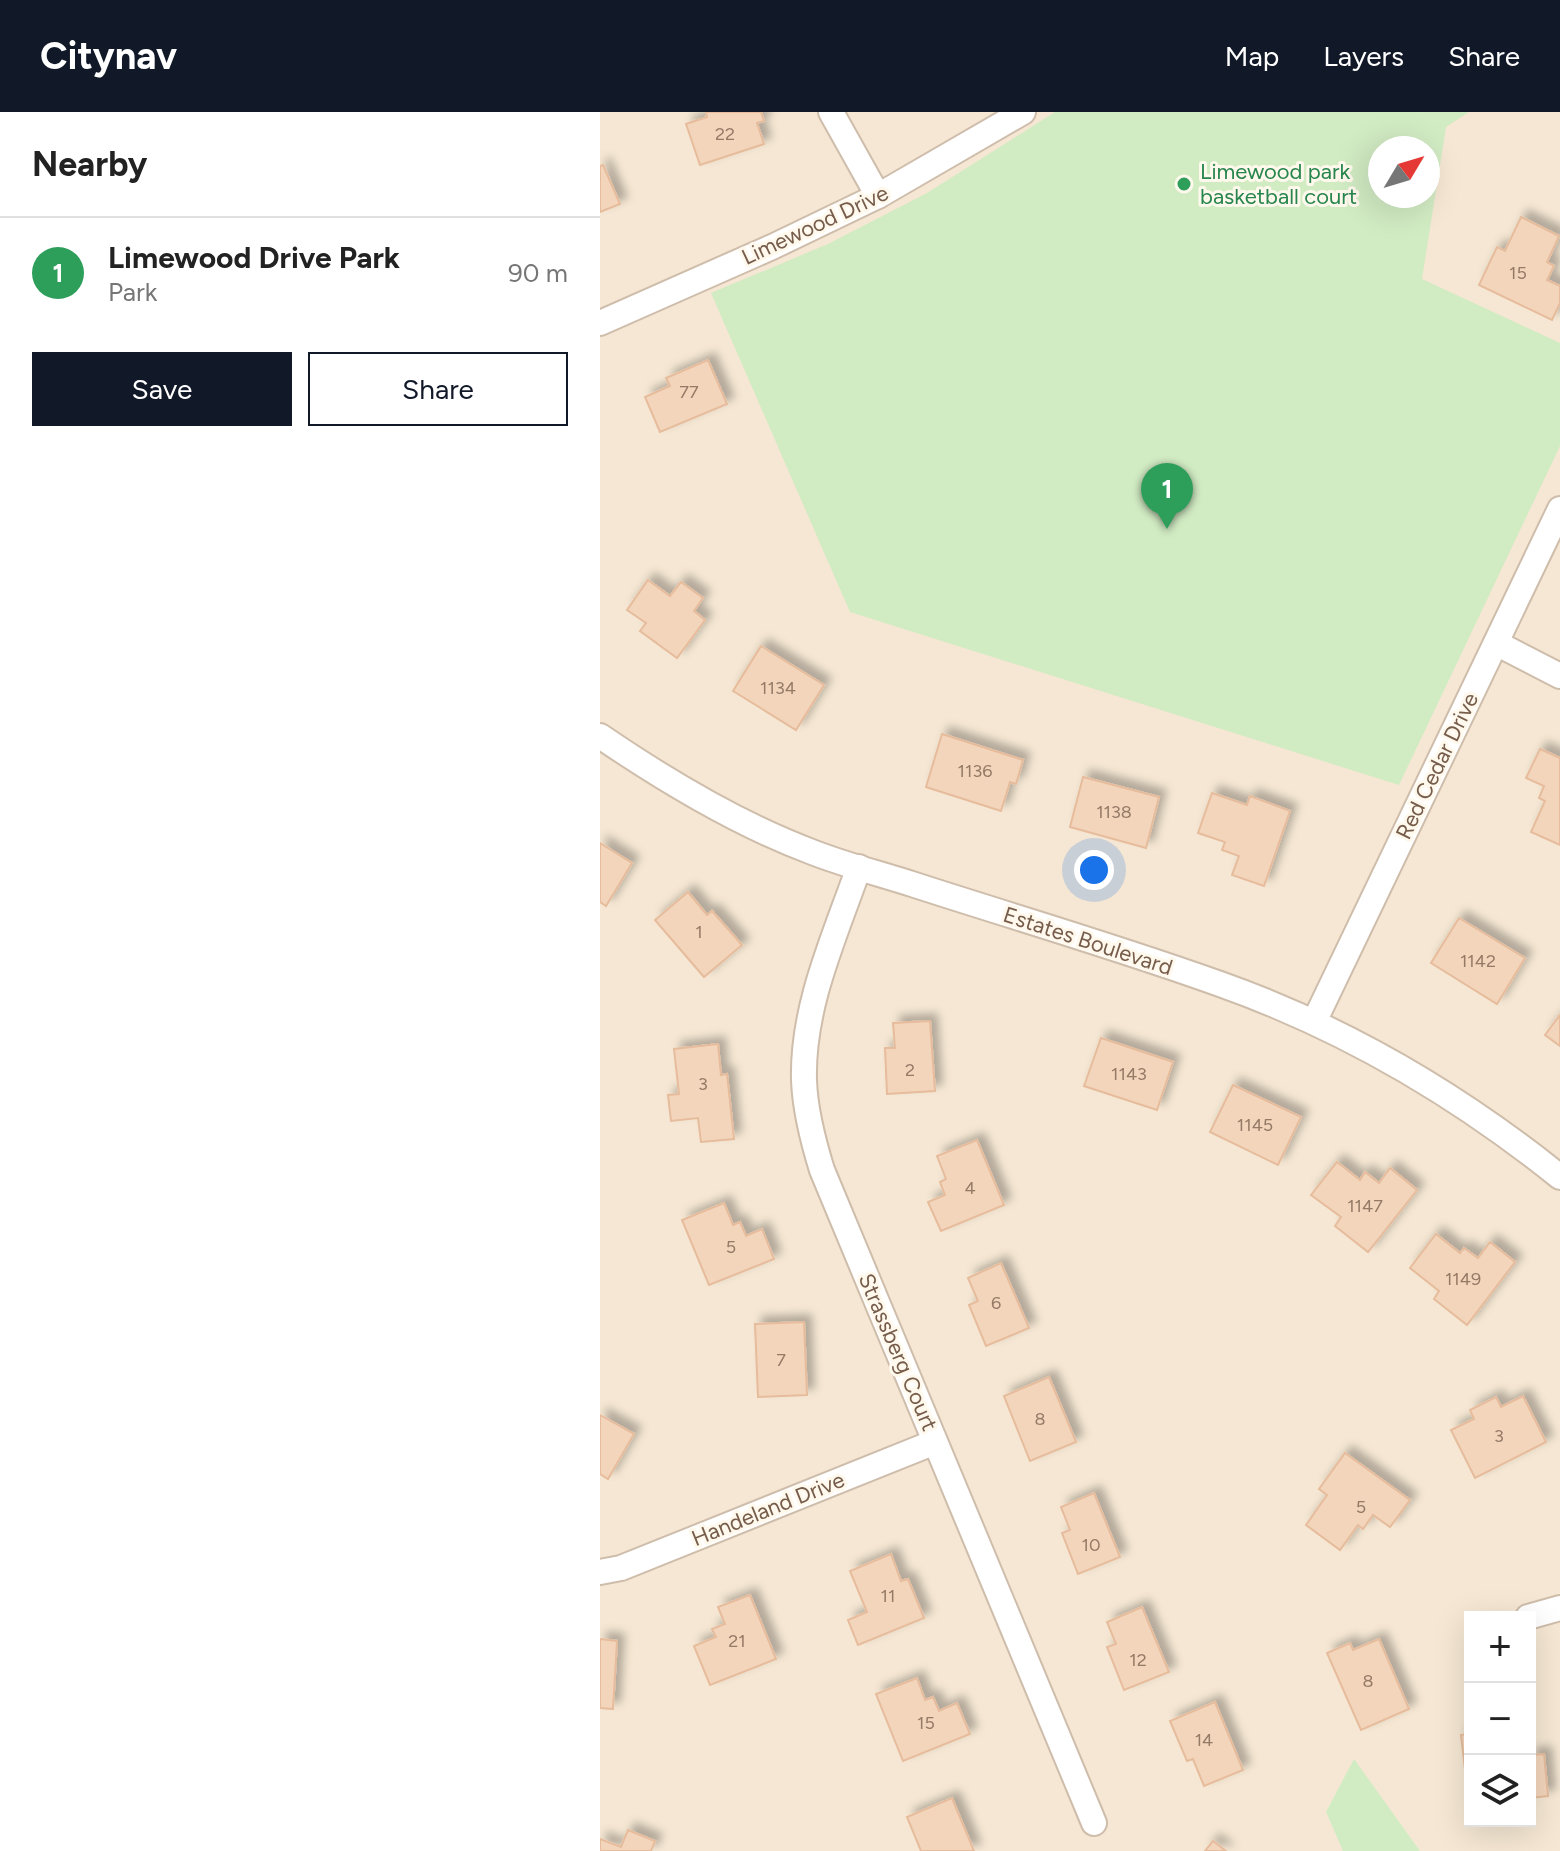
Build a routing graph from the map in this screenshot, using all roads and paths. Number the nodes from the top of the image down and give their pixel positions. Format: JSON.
{"nodes":[{"id":1,"x":831,"y":112,"type":"edge"},
{"id":2,"x":1023,"y":112,"type":"edge"},
{"id":3,"x":878,"y":196,"type":"junction"},
{"id":4,"x":600,"y":323,"type":"edge"},
{"id":5,"x":1560,"y":509,"type":"edge"},
{"id":6,"x":1496,"y":643,"type":"junction"},
{"id":7,"x":1560,"y":676,"type":"edge"},
{"id":8,"x":600,"y":736,"type":"edge"},
{"id":9,"x":859,"y":867,"type":"junction"},
{"id":10,"x":1314,"y":1022,"type":"junction"},
{"id":11,"x":1560,"y":1177,"type":"edge"},
{"id":12,"x":935,"y":1442,"type":"junction"},
{"id":13,"x":600,"y":1572,"type":"edge"},
{"id":14,"x":1560,"y":1608,"type":"edge"},
{"id":15,"x":1536,"y":1615,"type":"edge"},
{"id":16,"x":1094,"y":1823,"type":"dead end"}],
"edges":[{"from":1,"to":3,"type":"street"},
{"from":2,"to":3,"type":"street","name":"Limewood Drive"},
{"from":3,"to":4,"type":"street","name":"Limewood Drive"},
{"from":5,"to":6,"type":"street","name":"Red Cedar Drive"},
{"from":6,"to":7,"type":"street"},
{"from":6,"to":10,"type":"street","name":"Red Cedar Drive"},
{"from":8,"to":9,"type":"street","name":"Estates Boulevard"},
{"from":9,"to":10,"type":"street","name":"Estates Boulevard"},
{"from":9,"to":12,"type":"street","name":"Strassberg Court"},
{"from":10,"to":11,"type":"street","name":"Estates Boulevard"},
{"from":12,"to":13,"type":"street","name":"Handeland Drive"},
{"from":12,"to":16,"type":"street","name":"Strassberg Court"},
{"from":14,"to":15,"type":"street"}]}
